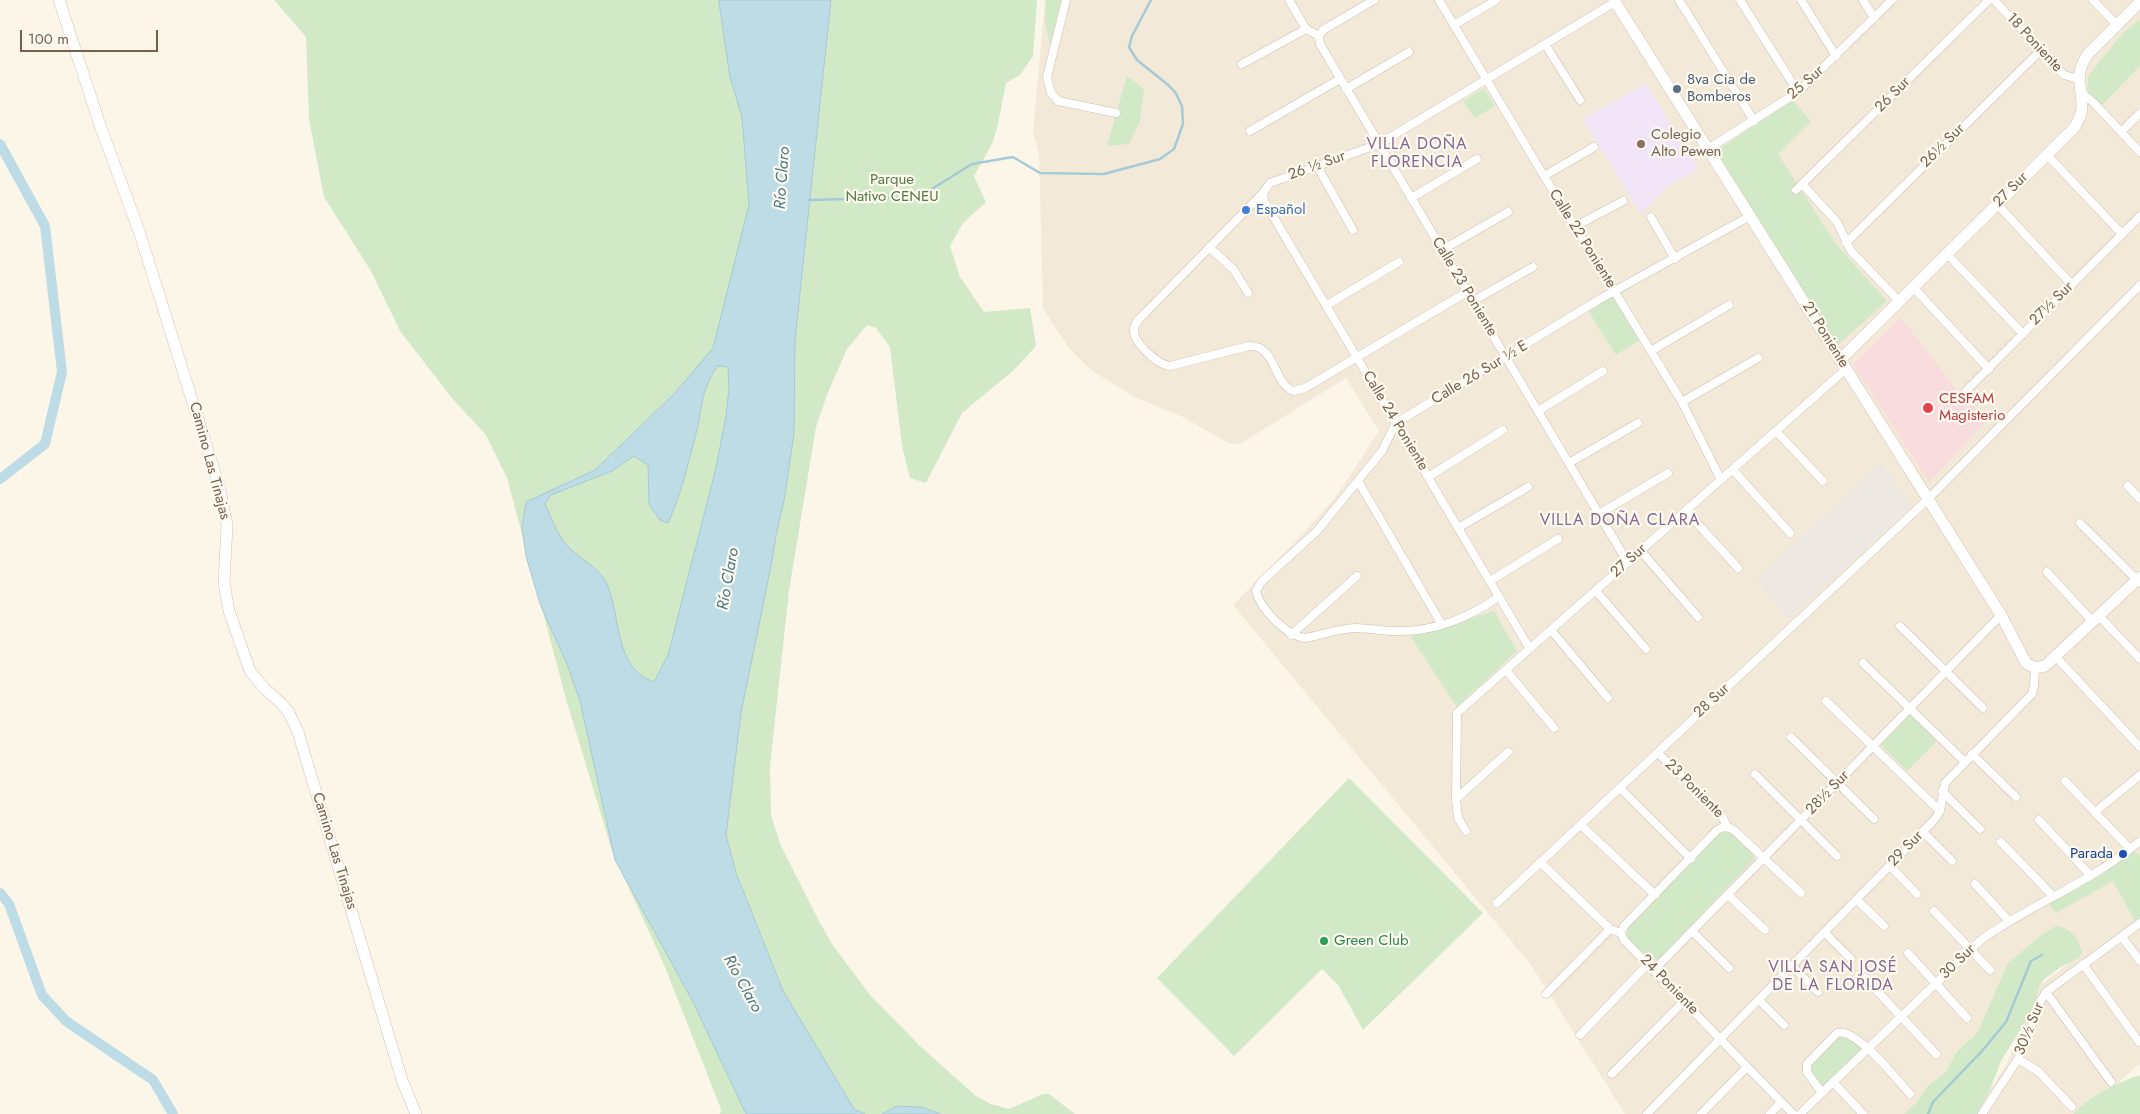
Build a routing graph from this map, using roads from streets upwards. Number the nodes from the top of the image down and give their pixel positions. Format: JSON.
{"nodes":[{"id":1,"x":59,"y":0,"type":"edge"},
{"id":2,"x":1066,"y":0,"type":"edge"},
{"id":3,"x":1289,"y":0,"type":"edge"},
{"id":4,"x":1374,"y":0,"type":"edge"},
{"id":5,"x":1439,"y":0,"type":"edge"},
{"id":6,"x":1496,"y":0,"type":"edge"},
{"id":7,"x":1679,"y":0,"type":"edge"},
{"id":8,"x":1740,"y":0,"type":"edge"},
{"id":9,"x":1801,"y":0,"type":"edge"},
{"id":10,"x":1863,"y":0,"type":"edge"},
{"id":11,"x":1892,"y":0,"type":"edge"},
{"id":12,"x":1989,"y":0,"type":"edge"},
{"id":13,"x":1994,"y":0,"type":"edge"},
{"id":14,"x":2093,"y":0,"type":"edge"},
{"id":15,"x":1615,"y":1,"type":"edge"},
{"id":16,"x":2140,"y":2,"type":"edge"},
{"id":17,"x":1361,"y":3,"type":"edge"},
{"id":18,"x":1874,"y":18,"type":"junction"},
{"id":19,"x":1454,"y":25,"type":"junction"},
{"id":20,"x":2117,"y":25,"type":"junction"},
{"id":21,"x":1306,"y":29,"type":"junction"},
{"id":22,"x":1319,"y":36,"type":"junction"},
{"id":23,"x":1546,"y":44,"type":"junction"},
{"id":24,"x":2040,"y":50,"type":"junction"},
{"id":25,"x":1409,"y":52,"type":"dead end"},
{"id":26,"x":1836,"y":56,"type":"junction"},
{"id":27,"x":1242,"y":64,"type":"dead end"},
{"id":28,"x":1340,"y":79,"type":"junction"},
{"id":29,"x":1486,"y":80,"type":"junction"},
{"id":30,"x":2078,"y":80,"type":"junction"},
{"id":31,"x":1346,"y":89,"type":"junction"},
{"id":32,"x":1798,"y":92,"type":"junction"},
{"id":33,"x":2082,"y":93,"type":"junction"},
{"id":34,"x":1580,"y":100,"type":"dead end"},
{"id":35,"x":1116,"y":113,"type":"dead end"},
{"id":36,"x":2140,"y":113,"type":"edge"},
{"id":37,"x":1754,"y":121,"type":"junction"},
{"id":38,"x":1250,"y":131,"type":"dead end"},
{"id":39,"x":2121,"y":132,"type":"junction"},
{"id":40,"x":1379,"y":144,"type":"junction"},
{"id":41,"x":1594,"y":147,"type":"dead end"},
{"id":42,"x":1708,"y":149,"type":"junction"},
{"id":43,"x":2140,"y":152,"type":"edge"},
{"id":44,"x":2047,"y":155,"type":"junction"},
{"id":45,"x":1477,"y":159,"type":"dead end"},
{"id":46,"x":1316,"y":166,"type":"junction"},
{"id":47,"x":1544,"y":176,"type":"junction"},
{"id":48,"x":1263,"y":193,"type":"junction"},
{"id":49,"x":1411,"y":198,"type":"junction"},
{"id":50,"x":1623,"y":200,"type":"dead end"},
{"id":51,"x":1997,"y":204,"type":"junction"},
{"id":52,"x":1508,"y":212,"type":"dead end"},
{"id":53,"x":1750,"y":216,"type":"junction"},
{"id":54,"x":2140,"y":216,"type":"edge"},
{"id":55,"x":1650,"y":217,"type":"dead end"},
{"id":56,"x":1574,"y":226,"type":"junction"},
{"id":57,"x":1353,"y":230,"type":"dead end"},
{"id":58,"x":2122,"y":234,"type":"junction"},
{"id":59,"x":1846,"y":243,"type":"junction"},
{"id":60,"x":1210,"y":247,"type":"junction"},
{"id":61,"x":1442,"y":250,"type":"junction"},
{"id":62,"x":1947,"y":254,"type":"junction"},
{"id":63,"x":1675,"y":259,"type":"junction"},
{"id":64,"x":1399,"y":262,"type":"dead end"},
{"id":65,"x":1533,"y":266,"type":"dead end"},
{"id":66,"x":2072,"y":285,"type":"junction"},
{"id":67,"x":2140,"y":285,"type":"edge"},
{"id":68,"x":1913,"y":287,"type":"junction"},
{"id":69,"x":1614,"y":291,"type":"junction"},
{"id":70,"x":1467,"y":292,"type":"junction"},
{"id":71,"x":1248,"y":294,"type":"dead end"},
{"id":72,"x":1473,"y":301,"type":"junction"},
{"id":73,"x":1899,"y":301,"type":"junction"},
{"id":74,"x":1327,"y":305,"type":"junction"},
{"id":75,"x":1730,"y":305,"type":"dead end"},
{"id":76,"x":2023,"y":334,"type":"junction"},
{"id":77,"x":1651,"y":351,"type":"junction"},
{"id":78,"x":1356,"y":356,"type":"junction"},
{"id":79,"x":1506,"y":357,"type":"junction"},
{"id":80,"x":1758,"y":358,"type":"dead end"},
{"id":81,"x":1843,"y":364,"type":"junction"},
{"id":82,"x":1989,"y":369,"type":"junction"},
{"id":83,"x":1603,"y":371,"type":"dead end"},
{"id":84,"x":1964,"y":392,"type":"dead end"},
{"id":85,"x":1682,"y":402,"type":"junction"},
{"id":86,"x":1538,"y":411,"type":"junction"},
{"id":87,"x":1396,"y":423,"type":"junction"},
{"id":88,"x":1638,"y":423,"type":"dead end"},
{"id":89,"x":1503,"y":430,"type":"dead end"},
{"id":90,"x":1776,"y":431,"type":"junction"},
{"id":91,"x":1569,"y":463,"type":"junction"},
{"id":92,"x":1733,"y":470,"type":"junction"},
{"id":93,"x":1668,"y":473,"type":"dead end"},
{"id":94,"x":1428,"y":477,"type":"junction"},
{"id":95,"x":1721,"y":480,"type":"junction"},
{"id":96,"x":1358,"y":481,"type":"junction"},
{"id":97,"x":1823,"y":482,"type":"dead end"},
{"id":98,"x":2128,"y":486,"type":"dead end"},
{"id":99,"x":1528,"y":488,"type":"dead end"},
{"id":100,"x":1928,"y":499,"type":"junction"},
{"id":101,"x":2140,"y":500,"type":"edge"},
{"id":102,"x":1686,"y":511,"type":"junction"},
{"id":103,"x":1599,"y":514,"type":"junction"},
{"id":104,"x":2080,"y":523,"type":"dead end"},
{"id":105,"x":1458,"y":528,"type":"junction"},
{"id":106,"x":1790,"y":533,"type":"dead end"},
{"id":107,"x":1558,"y":539,"type":"dead end"},
{"id":108,"x":1641,"y":551,"type":"junction"},
{"id":109,"x":1628,"y":563,"type":"junction"},
{"id":110,"x":1738,"y":568,"type":"dead end"},
{"id":111,"x":2047,"y":572,"type":"dead end"},
{"id":112,"x":1357,"y":576,"type":"dead end"},
{"id":113,"x":2139,"y":580,"type":"edge"},
{"id":114,"x":1490,"y":581,"type":"junction"},
{"id":115,"x":1596,"y":591,"type":"junction"},
{"id":116,"x":1498,"y":597,"type":"junction"},
{"id":117,"x":2001,"y":615,"type":"junction"},
{"id":118,"x":1698,"y":617,"type":"dead end"},
{"id":119,"x":2096,"y":619,"type":"junction"},
{"id":120,"x":1442,"y":625,"type":"junction"},
{"id":121,"x":1900,"y":626,"type":"dead end"},
{"id":122,"x":1551,"y":630,"type":"junction"},
{"id":123,"x":1295,"y":636,"type":"junction"},
{"id":124,"x":1646,"y":648,"type":"dead end"},
{"id":125,"x":1530,"y":649,"type":"junction"},
{"id":126,"x":2056,"y":657,"type":"junction"},
{"id":127,"x":2140,"y":659,"type":"edge"},
{"id":128,"x":1863,"y":663,"type":"dead end"},
{"id":129,"x":2034,"y":668,"type":"junction"},
{"id":130,"x":1506,"y":670,"type":"junction"},
{"id":131,"x":1946,"y":671,"type":"junction"},
{"id":132,"x":1608,"y":698,"type":"dead end"},
{"id":133,"x":1826,"y":701,"type":"dead end"},
{"id":134,"x":1910,"y":708,"type":"junction"},
{"id":135,"x":1983,"y":708,"type":"dead end"},
{"id":136,"x":1554,"y":728,"type":"dead end"},
{"id":137,"x":1791,"y":737,"type":"dead end"},
{"id":138,"x":1873,"y":746,"type":"junction"},
{"id":139,"x":2140,"y":747,"type":"edge"},
{"id":140,"x":1508,"y":752,"type":"dead end"},
{"id":141,"x":1658,"y":753,"type":"junction"},
{"id":142,"x":1972,"y":754,"type":"junction"},
{"id":143,"x":1964,"y":762,"type":"junction"},
{"id":144,"x":1755,"y":774,"type":"dead end"},
{"id":145,"x":2140,"y":775,"type":"edge"},
{"id":146,"x":2065,"y":781,"type":"dead end"},
{"id":147,"x":1837,"y":783,"type":"junction"},
{"id":148,"x":1621,"y":789,"type":"junction"},
{"id":149,"x":1942,"y":791,"type":"junction"},
{"id":150,"x":2016,"y":798,"type":"dead end"},
{"id":151,"x":1456,"y":799,"type":"junction"},
{"id":152,"x":1940,"y":811,"type":"junction"},
{"id":153,"x":2095,"y":812,"type":"junction"},
{"id":154,"x":1874,"y":818,"type":"dead end"},
{"id":155,"x":1801,"y":820,"type":"junction"},
{"id":156,"x":2039,"y":820,"type":"dead end"},
{"id":157,"x":1581,"y":824,"type":"junction"},
{"id":158,"x":1727,"y":827,"type":"junction"},
{"id":159,"x":1980,"y":829,"type":"dead end"},
{"id":160,"x":1466,"y":831,"type":"dead end"},
{"id":161,"x":1922,"y":832,"type":"junction"},
{"id":162,"x":2001,"y":842,"type":"dead end"},
{"id":163,"x":2136,"y":846,"type":"edge"},
{"id":164,"x":1838,"y":856,"type":"dead end"},
{"id":165,"x":1691,"y":858,"type":"junction"},
{"id":166,"x":1764,"y":858,"type":"junction"},
{"id":167,"x":1952,"y":861,"type":"dead end"},
{"id":168,"x":1541,"y":863,"type":"junction"},
{"id":169,"x":1890,"y":866,"type":"junction"},
{"id":170,"x":2090,"y":875,"type":"junction"},
{"id":171,"x":1975,"y":884,"type":"dead end"},
{"id":172,"x":1801,"y":893,"type":"dead end"},
{"id":173,"x":1728,"y":894,"type":"junction"},
{"id":174,"x":1917,"y":894,"type":"dead end"},
{"id":175,"x":1655,"y":895,"type":"junction"},
{"id":176,"x":2052,"y":896,"type":"junction"},
{"id":177,"x":1857,"y":900,"type":"junction"},
{"id":178,"x":1497,"y":903,"type":"dead end"},
{"id":179,"x":1934,"y":911,"type":"dead end"},
{"id":180,"x":2009,"y":921,"type":"junction"},
{"id":181,"x":2140,"y":923,"type":"edge"},
{"id":182,"x":1884,"y":926,"type":"dead end"},
{"id":183,"x":1610,"y":929,"type":"junction"},
{"id":184,"x":1765,"y":930,"type":"dead end"},
{"id":185,"x":1692,"y":932,"type":"junction"},
{"id":186,"x":1621,"y":933,"type":"junction"},
{"id":187,"x":1824,"y":933,"type":"junction"},
{"id":188,"x":2122,"y":937,"type":"junction"},
{"id":189,"x":1970,"y":950,"type":"junction"},
{"id":190,"x":1908,"y":953,"type":"dead end"},
{"id":191,"x":1851,"y":959,"type":"dead end"},
{"id":192,"x":2140,"y":961,"type":"edge"},
{"id":193,"x":1648,"y":964,"type":"junction"},
{"id":194,"x":2083,"y":964,"type":"junction"},
{"id":195,"x":1792,"y":966,"type":"junction"},
{"id":196,"x":1729,"y":968,"type":"dead end"},
{"id":197,"x":1654,"y":970,"type":"junction"},
{"id":198,"x":1990,"y":970,"type":"dead end"},
{"id":199,"x":1865,"y":978,"type":"dead end"},
{"id":200,"x":1936,"y":983,"type":"junction"},
{"id":201,"x":1818,"y":992,"type":"dead end"},
{"id":202,"x":2046,"y":992,"type":"junction"},
{"id":203,"x":1546,"y":994,"type":"dead end"},
{"id":204,"x":1759,"y":1000,"type":"junction"},
{"id":205,"x":1684,"y":1001,"type":"junction"},
{"id":206,"x":1901,"y":1017,"type":"junction"},
{"id":207,"x":1967,"y":1018,"type":"dead end"},
{"id":208,"x":1784,"y":1025,"type":"dead end"},
{"id":209,"x":1580,"y":1035,"type":"dead end"},
{"id":210,"x":1720,"y":1038,"type":"junction"},
{"id":211,"x":2139,"y":1042,"type":"edge"},
{"id":212,"x":1868,"y":1049,"type":"junction"},
{"id":213,"x":1936,"y":1054,"type":"dead end"},
{"id":214,"x":2018,"y":1059,"type":"junction"},
{"id":215,"x":1747,"y":1067,"type":"junction"},
{"id":216,"x":1612,"y":1074,"type":"dead end"},
{"id":217,"x":1833,"y":1082,"type":"junction"},
{"id":218,"x":2111,"y":1082,"type":"dead end"},
{"id":219,"x":1822,"y":1093,"type":"junction"},
{"id":220,"x":1910,"y":1094,"type":"dead end"},
{"id":221,"x":1781,"y":1102,"type":"junction"},
{"id":222,"x":2072,"y":1107,"type":"dead end"},
{"id":223,"x":416,"y":1114,"type":"edge"},
{"id":224,"x":1647,"y":1114,"type":"edge"},
{"id":225,"x":1702,"y":1114,"type":"edge"},
{"id":226,"x":1770,"y":1114,"type":"edge"},
{"id":227,"x":1793,"y":1114,"type":"edge"},
{"id":228,"x":1800,"y":1114,"type":"edge"},
{"id":229,"x":1863,"y":1114,"type":"edge"},
{"id":230,"x":1982,"y":1114,"type":"edge"}],
"edges":[{"from":1,"to":223,"type":"street","name":"Camino Las Tinajas"},
{"from":2,"to":35,"type":"street"},
{"from":3,"to":21,"type":"street"},
{"from":4,"to":17,"type":"street"},
{"from":5,"to":19,"type":"street","name":"Calle 22 Poniente"},
{"from":6,"to":19,"type":"street"},
{"from":7,"to":37,"type":"street"},
{"from":8,"to":32,"type":"street"},
{"from":9,"to":26,"type":"street"},
{"from":10,"to":18,"type":"street"},
{"from":11,"to":18,"type":"street","name":"25 Sur"},
{"from":12,"to":59,"type":"street","name":"26 Sur"},
{"from":13,"to":24,"type":"street","name":"18 Poniente"},
{"from":14,"to":20,"type":"street"},
{"from":15,"to":23,"type":"street","name":"26 ½ Sur"},
{"from":15,"to":42,"type":"street","name":"21 Poniente"},
{"from":16,"to":20,"type":"street"},
{"from":17,"to":22,"type":"street"},
{"from":18,"to":26,"type":"street","name":"25 Sur"},
{"from":19,"to":29,"type":"street","name":"Calle 22 Poniente"},
{"from":20,"to":30,"type":"street"},
{"from":21,"to":22,"type":"street"},
{"from":21,"to":27,"type":"street"},
{"from":22,"to":28,"type":"street","name":"Calle 23 Poniente"},
{"from":23,"to":29,"type":"street","name":"26 ½ Sur"},
{"from":23,"to":34,"type":"street"},
{"from":24,"to":30,"type":"street","name":"18 Poniente"},
{"from":24,"to":59,"type":"street","name":"26½ Sur"},
{"from":25,"to":31,"type":"street"},
{"from":26,"to":32,"type":"street","name":"25 Sur"},
{"from":28,"to":31,"type":"street","name":"Calle 23 Poniente"},
{"from":28,"to":38,"type":"street"},
{"from":29,"to":40,"type":"street","name":"26 ½ Sur"},
{"from":29,"to":47,"type":"street","name":"Calle 22 Poniente"},
{"from":30,"to":33,"type":"street","name":"27 Sur"},
{"from":31,"to":40,"type":"street","name":"Calle 23 Poniente"},
{"from":32,"to":37,"type":"street","name":"25 Sur"},
{"from":33,"to":39,"type":"street"},
{"from":33,"to":44,"type":"street","name":"27 Sur"},
{"from":36,"to":39,"type":"street"},
{"from":37,"to":42,"type":"street","name":"25 Sur"},
{"from":39,"to":43,"type":"street"},
{"from":40,"to":46,"type":"street","name":"26 ½ Sur"},
{"from":40,"to":49,"type":"street","name":"Calle 23 Poniente"},
{"from":41,"to":47,"type":"street"},
{"from":42,"to":53,"type":"street","name":"21 Poniente"},
{"from":44,"to":51,"type":"street","name":"27 Sur"},
{"from":44,"to":58,"type":"street"},
{"from":45,"to":49,"type":"street"},
{"from":46,"to":48,"type":"street","name":"26 ½ Sur"},
{"from":46,"to":57,"type":"street"},
{"from":47,"to":56,"type":"street","name":"Calle 22 Poniente"},
{"from":48,"to":60,"type":"street","name":"26 ½ Sur"},
{"from":48,"to":74,"type":"street","name":"Calle 24 Poniente"},
{"from":49,"to":61,"type":"street","name":"Calle 23 Poniente"},
{"from":50,"to":56,"type":"street"},
{"from":51,"to":62,"type":"street","name":"27 Sur"},
{"from":51,"to":66,"type":"street"},
{"from":52,"to":61,"type":"street"},
{"from":53,"to":63,"type":"street","name":"Calle 26 Sur ½ E"},
{"from":53,"to":81,"type":"street","name":"21 Poniente"},
{"from":54,"to":58,"type":"street","name":"27½ Sur"},
{"from":55,"to":63,"type":"street"},
{"from":56,"to":69,"type":"street","name":"Calle 22 Poniente"},
{"from":58,"to":66,"type":"street","name":"27½ Sur"},
{"from":59,"to":73,"type":"street"},
{"from":60,"to":71,"type":"street"},
{"from":60,"to":78,"type":"street","name":"26 ½ Sur"},
{"from":61,"to":70,"type":"street","name":"Calle 23 Poniente"},
{"from":62,"to":68,"type":"street","name":"27 Sur"},
{"from":62,"to":76,"type":"street"},
{"from":63,"to":69,"type":"street","name":"Calle 26 Sur ½ E"},
{"from":64,"to":74,"type":"street"},
{"from":65,"to":72,"type":"street"},
{"from":66,"to":76,"type":"street","name":"27½ Sur"},
{"from":67,"to":100,"type":"street","name":"28 Sur"},
{"from":68,"to":73,"type":"street","name":"27 Sur"},
{"from":68,"to":82,"type":"street"},
{"from":69,"to":77,"type":"street","name":"Calle 22 Poniente"},
{"from":69,"to":79,"type":"street","name":"Calle 26 Sur ½ E"},
{"from":70,"to":72,"type":"street","name":"Calle 23 Poniente"},
{"from":70,"to":78,"type":"street"},
{"from":72,"to":79,"type":"street","name":"Calle 23 Poniente"},
{"from":73,"to":81,"type":"street","name":"27 Sur"},
{"from":74,"to":78,"type":"street","name":"Calle 24 Poniente"},
{"from":75,"to":77,"type":"street"},
{"from":76,"to":82,"type":"street","name":"27½ Sur"},
{"from":77,"to":85,"type":"street","name":"Calle 22 Poniente"},
{"from":78,"to":87,"type":"street","name":"Calle 24 Poniente"},
{"from":79,"to":86,"type":"street","name":"Calle 23 Poniente"},
{"from":79,"to":87,"type":"street","name":"Calle 26 Sur ½ E"},
{"from":80,"to":85,"type":"street"},
{"from":81,"to":90,"type":"street","name":"27 Sur"},
{"from":81,"to":100,"type":"street","name":"21 Poniente"},
{"from":82,"to":84,"type":"street","name":"27½ Sur"},
{"from":83,"to":86,"type":"street"},
{"from":85,"to":95,"type":"street","name":"Calle 22 Poniente"},
{"from":86,"to":91,"type":"street","name":"Calle 23 Poniente"},
{"from":87,"to":94,"type":"street","name":"Calle 24 Poniente"},
{"from":87,"to":96,"type":"street"},
{"from":88,"to":91,"type":"street"},
{"from":89,"to":94,"type":"street"},
{"from":90,"to":92,"type":"street","name":"27 Sur"},
{"from":90,"to":97,"type":"street"},
{"from":91,"to":103,"type":"street","name":"Calle 23 Poniente"},
{"from":92,"to":95,"type":"street","name":"27 Sur"},
{"from":92,"to":106,"type":"street"},
{"from":93,"to":103,"type":"street"},
{"from":94,"to":105,"type":"street","name":"Calle 24 Poniente"},
{"from":95,"to":102,"type":"street","name":"27 Sur"},
{"from":96,"to":120,"type":"street"},
{"from":96,"to":123,"type":"street"},
{"from":98,"to":101,"type":"street"},
{"from":99,"to":105,"type":"street"},
{"from":100,"to":117,"type":"street","name":"21 Poniente"},
{"from":100,"to":141,"type":"street","name":"28 Sur"},
{"from":102,"to":108,"type":"street","name":"27 Sur"},
{"from":102,"to":110,"type":"street"},
{"from":103,"to":109,"type":"street","name":"Calle 23 Poniente"},
{"from":104,"to":113,"type":"street"},
{"from":105,"to":114,"type":"street","name":"Calle 24 Poniente"},
{"from":107,"to":114,"type":"street"},
{"from":108,"to":109,"type":"street","name":"27 Sur"},
{"from":108,"to":118,"type":"street"},
{"from":109,"to":115,"type":"street","name":"27 Sur"},
{"from":111,"to":119,"type":"street"},
{"from":112,"to":123,"type":"street"},
{"from":113,"to":119,"type":"street"},
{"from":114,"to":116,"type":"street","name":"Calle 24 Poniente"},
{"from":115,"to":122,"type":"street","name":"27 Sur"},
{"from":115,"to":124,"type":"street"},
{"from":116,"to":120,"type":"street"},
{"from":116,"to":125,"type":"street","name":"Calle 24 Poniente"},
{"from":117,"to":129,"type":"street","name":"21 Poniente"},
{"from":117,"to":131,"type":"street","name":"28½ Sur"},
{"from":119,"to":126,"type":"street"},
{"from":119,"to":127,"type":"street"},
{"from":120,"to":123,"type":"street"},
{"from":121,"to":131,"type":"street"},
{"from":122,"to":125,"type":"street","name":"27 Sur"},
{"from":122,"to":132,"type":"street"},
{"from":125,"to":130,"type":"street","name":"27 Sur"},
{"from":126,"to":129,"type":"street"},
{"from":126,"to":139,"type":"street"},
{"from":128,"to":134,"type":"street"},
{"from":129,"to":142,"type":"street"},
{"from":130,"to":136,"type":"street"},
{"from":130,"to":151,"type":"street","name":"27 Sur"},
{"from":131,"to":134,"type":"street","name":"28½ Sur"},
{"from":131,"to":135,"type":"street"},
{"from":133,"to":138,"type":"street"},
{"from":134,"to":138,"type":"street","name":"28½ Sur"},
{"from":134,"to":143,"type":"street"},
{"from":137,"to":147,"type":"street"},
{"from":138,"to":147,"type":"street","name":"28½ Sur"},
{"from":138,"to":152,"type":"street"},
{"from":140,"to":151,"type":"street"},
{"from":141,"to":148,"type":"street","name":"28 Sur"},
{"from":141,"to":158,"type":"street","name":"23 Poniente"},
{"from":142,"to":143,"type":"street"},
{"from":142,"to":150,"type":"street"},
{"from":143,"to":149,"type":"street"},
{"from":144,"to":155,"type":"street"},
{"from":145,"to":153,"type":"street"},
{"from":146,"to":153,"type":"street"},
{"from":147,"to":154,"type":"street"},
{"from":147,"to":155,"type":"street","name":"28½ Sur"},
{"from":148,"to":157,"type":"street","name":"28 Sur"},
{"from":148,"to":165,"type":"street"},
{"from":149,"to":152,"type":"street"},
{"from":149,"to":159,"type":"street"},
{"from":151,"to":160,"type":"street"},
{"from":152,"to":161,"type":"street","name":"29 Sur"},
{"from":153,"to":163,"type":"street"},
{"from":155,"to":164,"type":"street"},
{"from":155,"to":166,"type":"street","name":"28½ Sur"},
{"from":156,"to":170,"type":"street"},
{"from":157,"to":168,"type":"street","name":"28 Sur"},
{"from":157,"to":175,"type":"street"},
{"from":158,"to":165,"type":"street"},
{"from":158,"to":166,"type":"street","name":"23 Poniente"},
{"from":161,"to":167,"type":"street"},
{"from":161,"to":169,"type":"street","name":"29 Sur"},
{"from":162,"to":176,"type":"street"},
{"from":163,"to":170,"type":"street","name":"30 Sur"},
{"from":165,"to":175,"type":"street"},
{"from":166,"to":172,"type":"street","name":"23 Poniente"},
{"from":166,"to":173,"type":"street","name":"28½ Sur"},
{"from":168,"to":178,"type":"street","name":"28 Sur"},
{"from":168,"to":183,"type":"street"},
{"from":169,"to":174,"type":"street"},
{"from":169,"to":177,"type":"street","name":"29 Sur"},
{"from":170,"to":176,"type":"street","name":"30 Sur"},
{"from":171,"to":180,"type":"street"},
{"from":173,"to":184,"type":"street"},
{"from":173,"to":185,"type":"street","name":"28½ Sur"},
{"from":175,"to":186,"type":"street"},
{"from":176,"to":180,"type":"street","name":"30 Sur"},
{"from":177,"to":182,"type":"street"},
{"from":177,"to":187,"type":"street","name":"29 Sur"},
{"from":179,"to":189,"type":"street"},
{"from":180,"to":189,"type":"street","name":"30 Sur"},
{"from":181,"to":188,"type":"street","name":"30½ Sur"},
{"from":183,"to":186,"type":"street"},
{"from":183,"to":203,"type":"street"},
{"from":185,"to":196,"type":"street"},
{"from":185,"to":197,"type":"street","name":"28½ Sur"},
{"from":186,"to":193,"type":"street","name":"24 Poniente"},
{"from":187,"to":191,"type":"street"},
{"from":187,"to":195,"type":"street","name":"29 Sur"},
{"from":188,"to":192,"type":"street"},
{"from":188,"to":194,"type":"street","name":"30½ Sur"},
{"from":189,"to":198,"type":"street"},
{"from":189,"to":200,"type":"street","name":"30 Sur"},
{"from":190,"to":200,"type":"street"},
{"from":193,"to":197,"type":"street","name":"24 Poniente"},
{"from":193,"to":209,"type":"street"},
{"from":194,"to":202,"type":"street","name":"30½ Sur"},
{"from":194,"to":211,"type":"street"},
{"from":195,"to":201,"type":"street"},
{"from":195,"to":204,"type":"street","name":"29 Sur"},
{"from":197,"to":205,"type":"street","name":"24 Poniente"},
{"from":199,"to":206,"type":"street"},
{"from":200,"to":206,"type":"street","name":"30 Sur"},
{"from":200,"to":207,"type":"street"},
{"from":202,"to":214,"type":"street","name":"30½ Sur"},
{"from":202,"to":218,"type":"street"},
{"from":204,"to":208,"type":"street"},
{"from":204,"to":210,"type":"street","name":"29 Sur"},
{"from":205,"to":210,"type":"street","name":"24 Poniente"},
{"from":205,"to":216,"type":"street"},
{"from":206,"to":212,"type":"street","name":"30 Sur"},
{"from":206,"to":213,"type":"street"},
{"from":210,"to":215,"type":"street","name":"24 Poniente"},
{"from":210,"to":224,"type":"street","name":"29 Sur"},
{"from":212,"to":217,"type":"street","name":"30 Sur"},
{"from":212,"to":219,"type":"street"},
{"from":212,"to":220,"type":"street"},
{"from":214,"to":222,"type":"street"},
{"from":214,"to":230,"type":"street","name":"30½ Sur"},
{"from":215,"to":221,"type":"street","name":"24 Poniente"},
{"from":215,"to":225,"type":"street"},
{"from":217,"to":219,"type":"street","name":"30 Sur"},
{"from":217,"to":229,"type":"street"},
{"from":219,"to":228,"type":"street","name":"30 Sur"},
{"from":221,"to":226,"type":"street"},
{"from":221,"to":227,"type":"street","name":"24 Poniente"}]}
